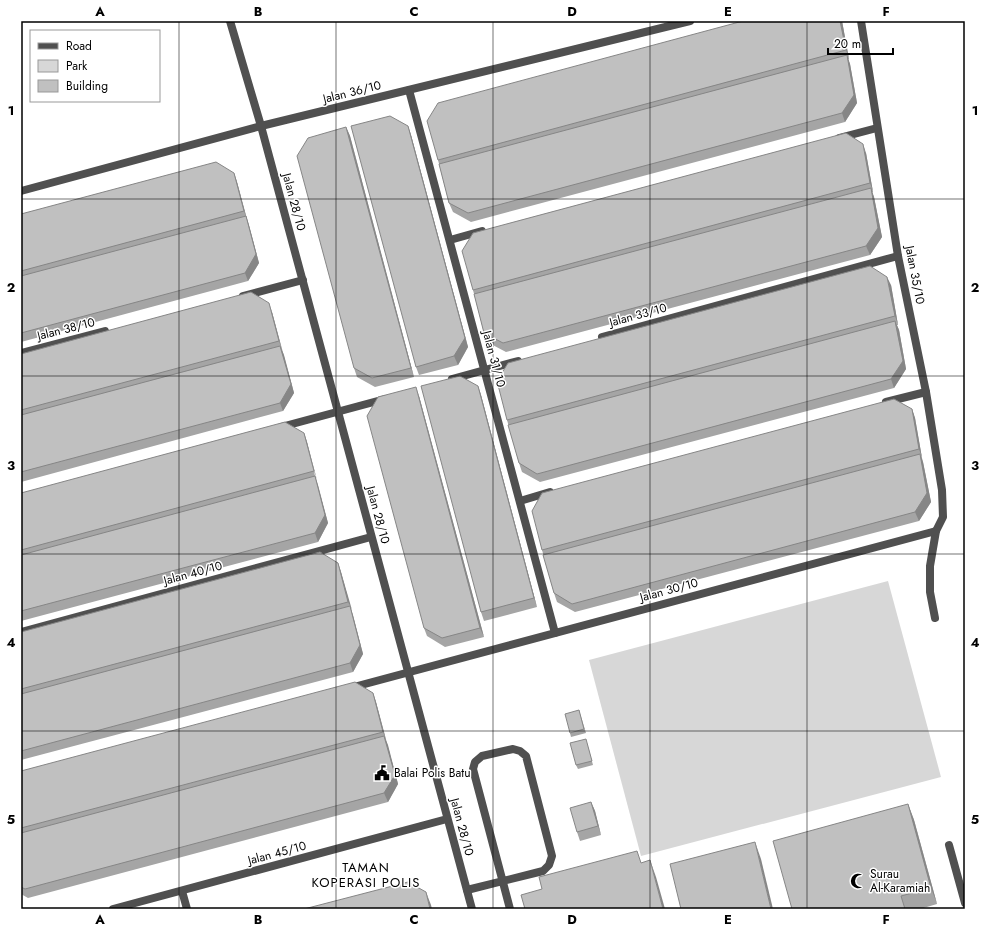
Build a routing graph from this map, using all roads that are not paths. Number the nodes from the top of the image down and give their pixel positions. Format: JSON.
{"nodes":[{"id":1,"x":230,"y":21,"type":"edge"},
{"id":2,"x":690,"y":21,"type":"edge"},
{"id":3,"x":861,"y":21,"type":"edge"},
{"id":4,"x":410,"y":90,"type":"junction"},
{"id":5,"x":261,"y":126,"type":"junction"},
{"id":6,"x":877,"y":128,"type":"junction"},
{"id":7,"x":832,"y":140,"type":"edge"},
{"id":8,"x":21,"y":191,"type":"edge"},
{"id":9,"x":488,"y":230,"type":"edge"},
{"id":10,"x":450,"y":240,"type":"junction"},
{"id":11,"x":898,"y":256,"type":"junction"},
{"id":12,"x":303,"y":280,"type":"junction"},
{"id":13,"x":234,"y":298,"type":"edge"},
{"id":14,"x":112,"y":329,"type":"edge"},
{"id":15,"x":592,"y":340,"type":"edge"},
{"id":16,"x":21,"y":353,"type":"edge"},
{"id":17,"x":523,"y":359,"type":"edge"},
{"id":18,"x":485,"y":370,"type":"junction"},
{"id":19,"x":441,"y":383,"type":"edge"},
{"id":20,"x":926,"y":392,"type":"junction"},
{"id":21,"x":390,"y":398,"type":"edge"},
{"id":22,"x":880,"y":404,"type":"edge"},
{"id":23,"x":338,"y":412,"type":"junction"},
{"id":24,"x":276,"y":428,"type":"edge"},
{"id":25,"x":558,"y":490,"type":"edge"},
{"id":26,"x":520,"y":500,"type":"junction"},
{"id":27,"x":936,"y":531,"type":"junction"},
{"id":28,"x":371,"y":536,"type":"junction"},
{"id":29,"x":935,"y":618,"type":"dead end"},
{"id":30,"x":21,"y":632,"type":"edge"},
{"id":31,"x":555,"y":633,"type":"junction"},
{"id":32,"x":408,"y":673,"type":"junction"},
{"id":33,"x":340,"y":691,"type":"edge"},
{"id":34,"x":448,"y":819,"type":"junction"},
{"id":35,"x":950,"y":845,"type":"dead end"},
{"id":36,"x":502,"y":881,"type":"junction"},
{"id":37,"x":467,"y":890,"type":"junction"},
{"id":38,"x":182,"y":891,"type":"junction"},
{"id":39,"x":965,"y":903,"type":"edge"},
{"id":40,"x":114,"y":909,"type":"edge"},
{"id":41,"x":187,"y":909,"type":"edge"},
{"id":42,"x":472,"y":909,"type":"edge"},
{"id":43,"x":510,"y":909,"type":"edge"}],
"edges":[{"from":1,"to":5,"type":"street","name":"Jalan 28/10"},
{"from":2,"to":4,"type":"street","name":"Jalan 36/10"},
{"from":3,"to":6,"type":"street","name":"Jalan 35/10"},
{"from":4,"to":5,"type":"street","name":"Jalan 36/10"},
{"from":4,"to":10,"type":"street","name":"Jalan 31/10"},
{"from":5,"to":8,"type":"street","name":"Jalan 36/10"},
{"from":5,"to":12,"type":"street","name":"Jalan 28/10"},
{"from":6,"to":7,"type":"street"},
{"from":6,"to":11,"type":"street","name":"Jalan 35/10"},
{"from":9,"to":10,"type":"street"},
{"from":10,"to":18,"type":"street","name":"Jalan 31/10"},
{"from":11,"to":15,"type":"street","name":"Jalan 33/10"},
{"from":11,"to":20,"type":"street","name":"Jalan 35/10"},
{"from":12,"to":13,"type":"street"},
{"from":12,"to":23,"type":"street","name":"Jalan 28/10"},
{"from":14,"to":16,"type":"street","name":"Jalan 38/10"},
{"from":17,"to":18,"type":"street"},
{"from":18,"to":19,"type":"street"},
{"from":18,"to":26,"type":"street","name":"Jalan 31/10"},
{"from":20,"to":22,"type":"street"},
{"from":20,"to":27,"type":"street","name":"Jalan 35/10"},
{"from":21,"to":23,"type":"street"},
{"from":23,"to":24,"type":"street"},
{"from":23,"to":28,"type":"street","name":"Jalan 28/10"},
{"from":25,"to":26,"type":"street"},
{"from":26,"to":31,"type":"street","name":"Jalan 31/10"},
{"from":27,"to":29,"type":"street","name":"Jalan 35/10"},
{"from":27,"to":31,"type":"street","name":"Jalan 30/10"},
{"from":28,"to":30,"type":"street","name":"Jalan 40/10"},
{"from":28,"to":32,"type":"street","name":"Jalan 28/10"},
{"from":31,"to":32,"type":"street","name":"Jalan 30/10"},
{"from":32,"to":33,"type":"street","name":"Jalan 30/10"},
{"from":32,"to":34,"type":"street","name":"Jalan 28/10"},
{"from":34,"to":37,"type":"street","name":"Jalan 28/10"},
{"from":34,"to":38,"type":"street","name":"Jalan 45/10"},
{"from":35,"to":39,"type":"street"},
{"from":36,"to":36,"type":"street"},
{"from":36,"to":37,"type":"street"},
{"from":36,"to":43,"type":"street"},
{"from":37,"to":42,"type":"street","name":"Jalan 28/10"},
{"from":38,"to":40,"type":"street","name":"Jalan 45/10"},
{"from":38,"to":41,"type":"street"}]}
